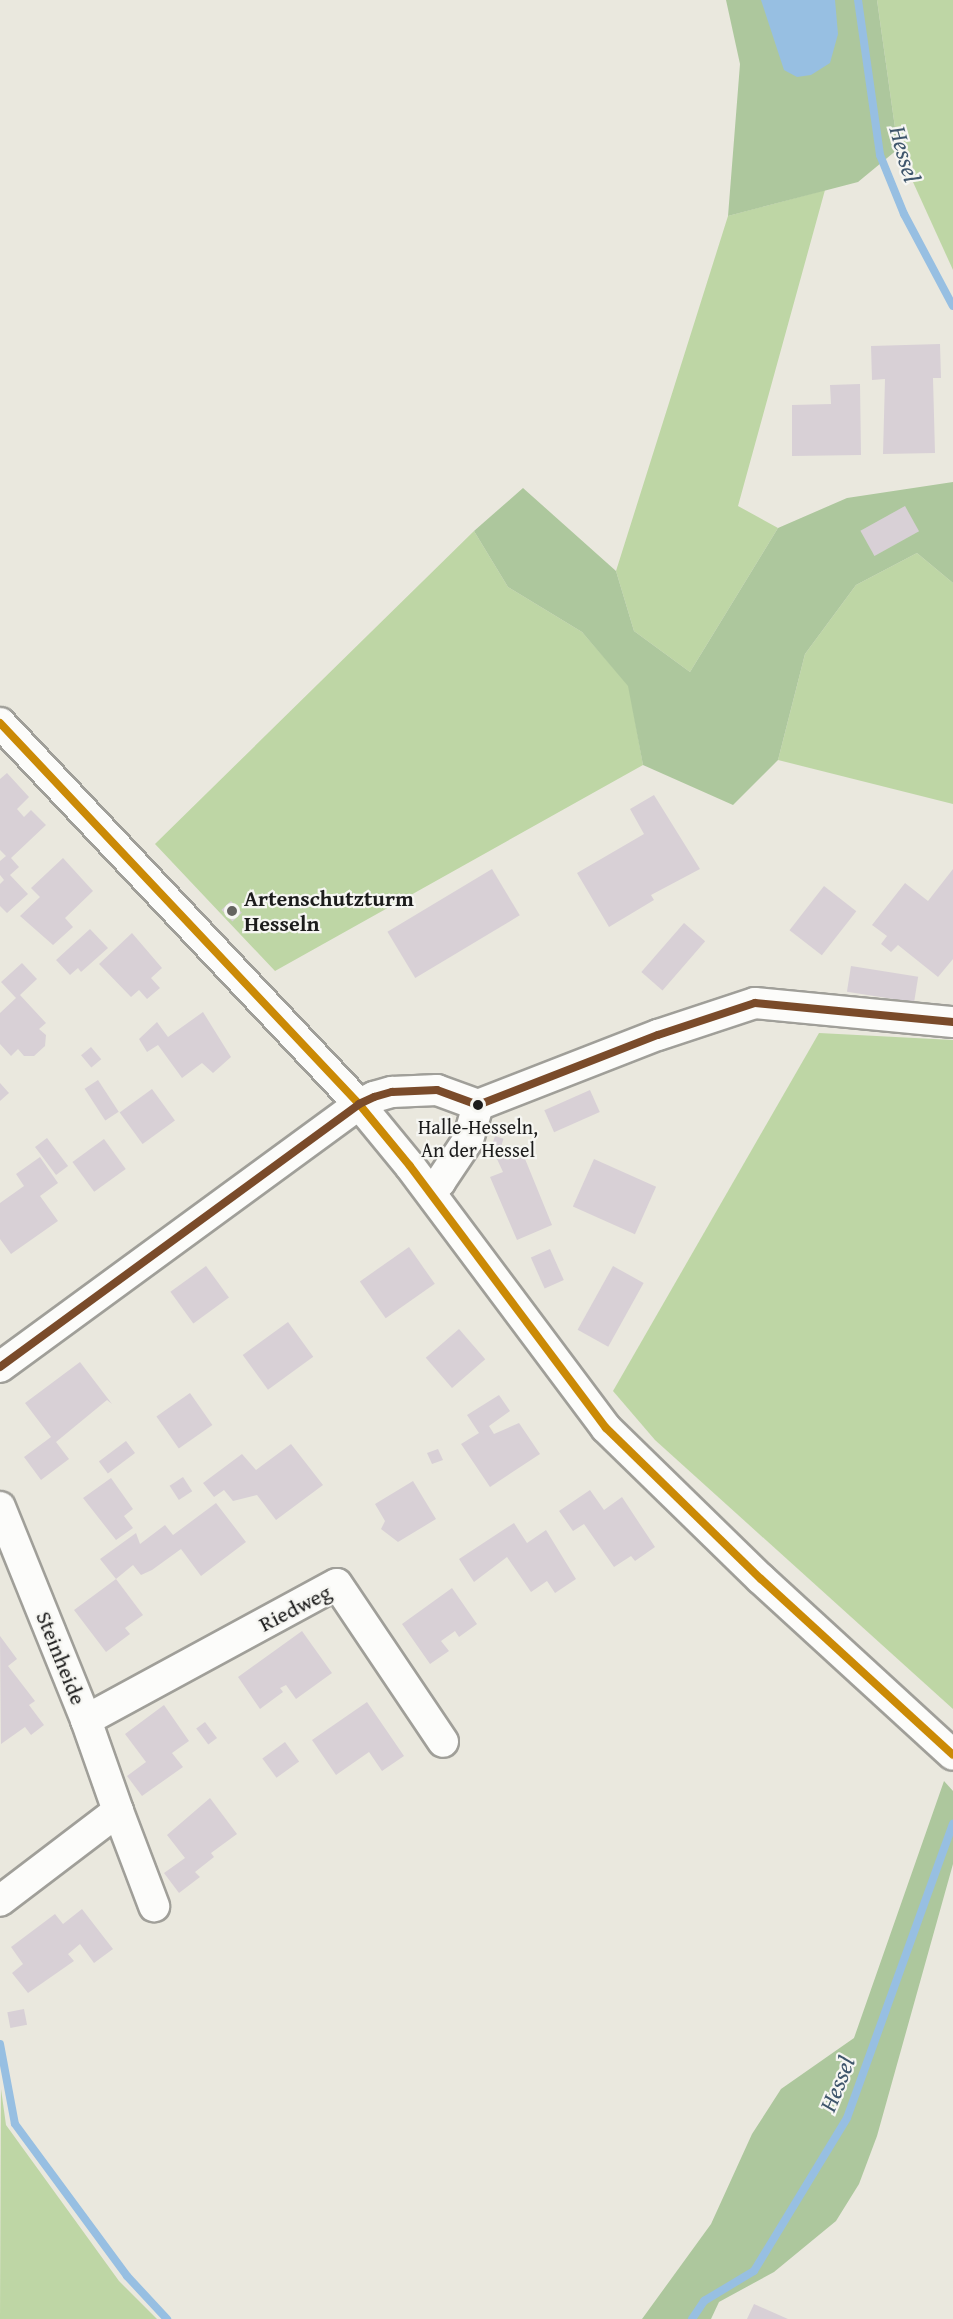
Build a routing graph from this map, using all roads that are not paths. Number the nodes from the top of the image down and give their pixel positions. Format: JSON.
{"nodes":[{"id":1,"x":0,"y":723,"type":"edge"},
{"id":2,"x":953,"y":1022,"type":"edge"},
{"id":3,"x":359,"y":1104,"type":"junction"},
{"id":4,"x":478,"y":1105,"type":"junction"},
{"id":5,"x":429,"y":1190,"type":"junction"},
{"id":6,"x":0,"y":1367,"type":"edge"},
{"id":7,"x":0,"y":1507,"type":"edge"},
{"id":8,"x":86,"y":1720,"type":"junction"},
{"id":9,"x":443,"y":1742,"type":"dead end"},
{"id":10,"x":953,"y":1755,"type":"edge"},
{"id":11,"x":118,"y":1811,"type":"junction"},
{"id":12,"x":0,"y":1901,"type":"edge"},
{"id":13,"x":154,"y":1906,"type":"dead end"}],
"edges":[{"from":1,"to":3,"type":"street"},
{"from":2,"to":4,"type":"street"},
{"from":3,"to":4,"type":"street"},
{"from":3,"to":5,"type":"street"},
{"from":3,"to":6,"type":"street"},
{"from":4,"to":5,"type":"street"},
{"from":5,"to":10,"type":"street"},
{"from":7,"to":8,"type":"street","name":"Steinheide"},
{"from":8,"to":9,"type":"street","name":"Riedweg"},
{"from":8,"to":11,"type":"street","name":"Steinheide"},
{"from":11,"to":12,"type":"street"},
{"from":11,"to":13,"type":"street","name":"Steinheide"}]}
